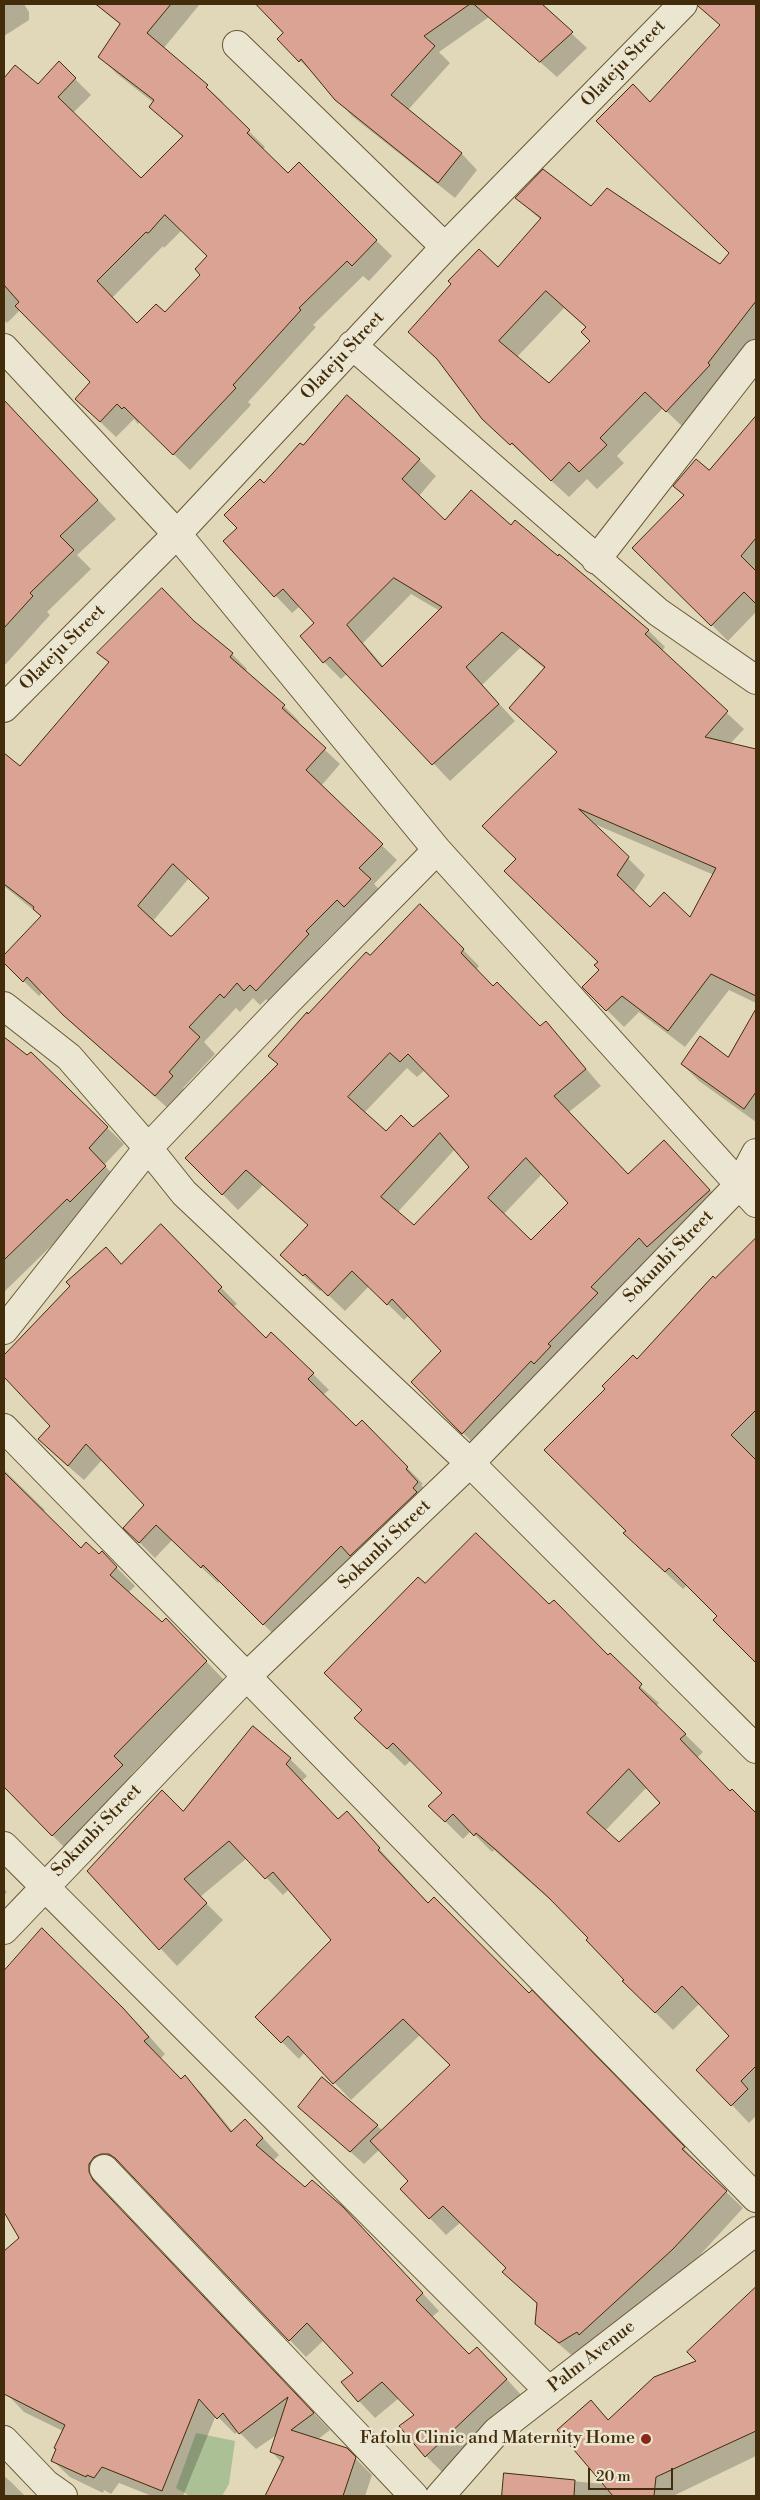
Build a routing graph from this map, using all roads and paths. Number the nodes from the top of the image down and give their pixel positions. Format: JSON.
{"nodes":[{"id":1,"x":683,"y":4,"type":"edge"},
{"id":2,"x":237,"y":45,"type":"dead end"},
{"id":3,"x":445,"y":247,"type":"junction"},
{"id":4,"x":352,"y":345,"type":"junction"},
{"id":5,"x":4,"y":348,"type":"edge"},
{"id":6,"x":756,"y":354,"type":"edge"},
{"id":7,"x":177,"y":534,"type":"junction"},
{"id":8,"x":596,"y":560,"type":"junction"},
{"id":9,"x":756,"y":680,"type":"edge"},
{"id":10,"x":4,"y":708,"type":"edge"},
{"id":11,"x":437,"y":850,"type":"junction"},
{"id":12,"x":4,"y":1006,"type":"edge"},
{"id":13,"x":148,"y":1148,"type":"junction"},
{"id":14,"x":756,"y":1153,"type":"edge"},
{"id":15,"x":747,"y":1194,"type":"edge"},
{"id":16,"x":4,"y":1330,"type":"edge"},
{"id":17,"x":4,"y":1428,"type":"edge"},
{"id":18,"x":470,"y":1463,"type":"junction"},
{"id":19,"x":246,"y":1677,"type":"junction"},
{"id":20,"x":756,"y":1750,"type":"edge"},
{"id":21,"x":4,"y":1846,"type":"edge"},
{"id":22,"x":45,"y":1885,"type":"junction"},
{"id":23,"x":4,"y":1930,"type":"edge"},
{"id":24,"x":104,"y":2168,"type":"dead end"},
{"id":25,"x":756,"y":2198,"type":"edge"},
{"id":26,"x":756,"y":2231,"type":"edge"},
{"id":27,"x":549,"y":2390,"type":"junction"},
{"id":28,"x":4,"y":2440,"type":"edge"},
{"id":29,"x":63,"y":2496,"type":"edge"},
{"id":30,"x":414,"y":2496,"type":"edge"},
{"id":31,"x":440,"y":2496,"type":"edge"}],
"edges":[{"from":1,"to":3,"type":"street","name":"Olateju Street"},
{"from":2,"to":3,"type":"street"},
{"from":3,"to":4,"type":"street","name":"Olateju Street"},
{"from":4,"to":7,"type":"street","name":"Olateju Street"},
{"from":4,"to":8,"type":"street"},
{"from":5,"to":7,"type":"street"},
{"from":6,"to":8,"type":"street"},
{"from":7,"to":10,"type":"street","name":"Olateju Street"},
{"from":7,"to":11,"type":"street"},
{"from":8,"to":9,"type":"street"},
{"from":11,"to":13,"type":"street"},
{"from":11,"to":15,"type":"street"},
{"from":12,"to":13,"type":"street"},
{"from":13,"to":16,"type":"street"},
{"from":13,"to":18,"type":"street"},
{"from":14,"to":15,"type":"street","name":"Sokunbi Street"},
{"from":15,"to":18,"type":"street","name":"Sokunbi Street"},
{"from":17,"to":19,"type":"street"},
{"from":18,"to":19,"type":"street","name":"Sokunbi Street"},
{"from":18,"to":20,"type":"street"},
{"from":19,"to":22,"type":"street","name":"Sokunbi Street"},
{"from":19,"to":25,"type":"street"},
{"from":21,"to":22,"type":"street"},
{"from":22,"to":23,"type":"street","name":"Sokunbi Street"},
{"from":22,"to":27,"type":"street"},
{"from":24,"to":30,"type":"street"},
{"from":26,"to":27,"type":"street","name":"Palm Avenue"},
{"from":27,"to":31,"type":"street","name":"Palm Avenue"},
{"from":28,"to":29,"type":"street"}]}
